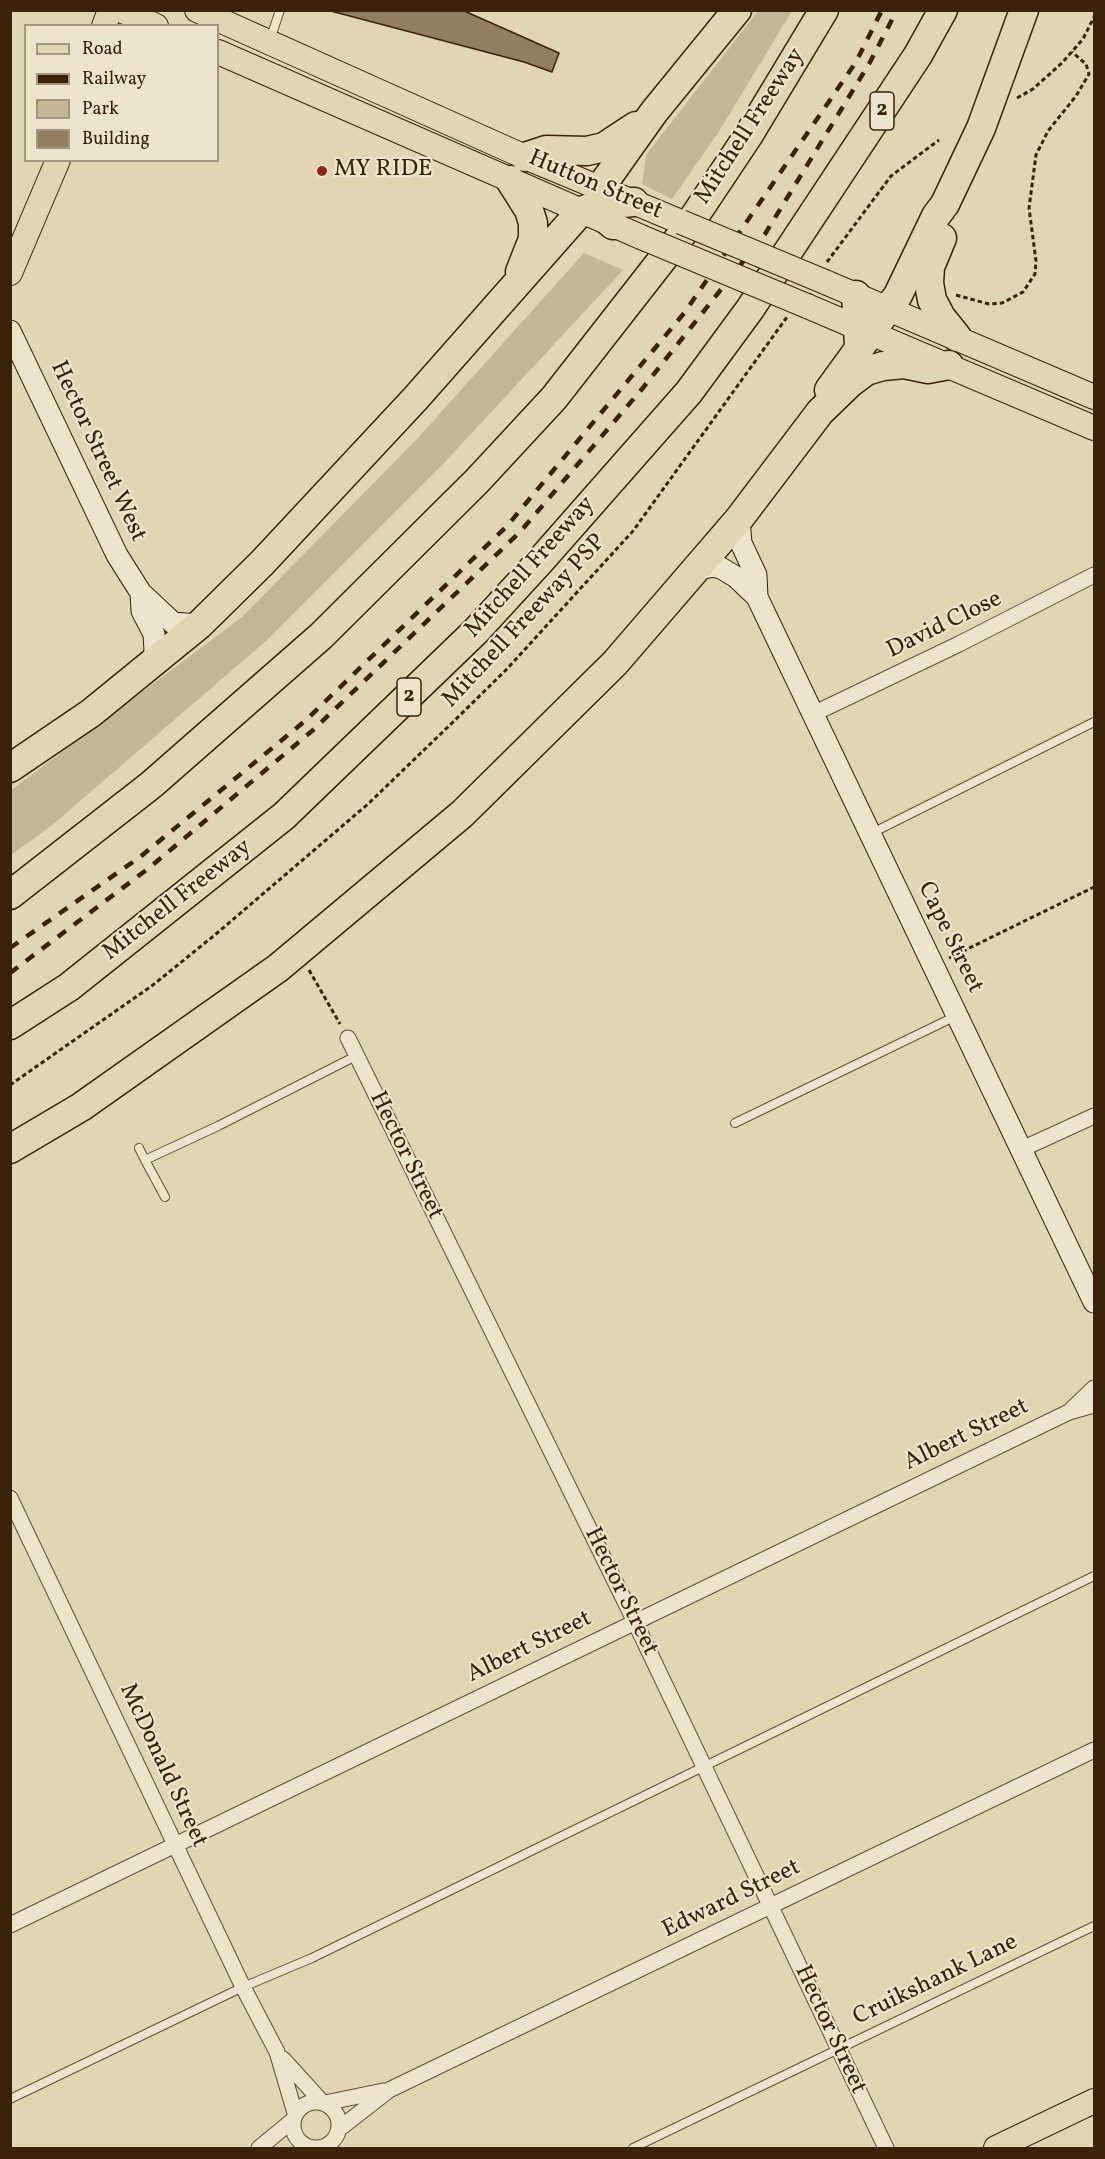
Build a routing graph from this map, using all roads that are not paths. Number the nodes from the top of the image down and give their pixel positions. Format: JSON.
{"nodes":[{"id":1,"x":197,"y":10,"type":"edge"},
{"id":2,"x":280,"y":10,"type":"edge"},
{"id":3,"x":737,"y":10,"type":"edge"},
{"id":4,"x":824,"y":10,"type":"edge"},
{"id":5,"x":943,"y":10,"type":"edge"},
{"id":6,"x":1024,"y":10,"type":"edge"},
{"id":7,"x":124,"y":14,"type":"edge"},
{"id":8,"x":107,"y":24,"type":"edge"},
{"id":9,"x":151,"y":24,"type":"edge"},
{"id":10,"x":269,"y":44,"type":"junction"},
{"id":11,"x":219,"y":53,"type":"edge"},
{"id":12,"x":654,"y":112,"type":"junction"},
{"id":13,"x":57,"y":162,"type":"edge"},
{"id":14,"x":518,"y":168,"type":"junction"},
{"id":15,"x":593,"y":202,"type":"junction"},
{"id":16,"x":634,"y":202,"type":"joint"},
{"id":17,"x":945,"y":204,"type":"junction"},
{"id":18,"x":10,"y":273,"type":"edge"},
{"id":19,"x":512,"y":291,"type":"junction"},
{"id":20,"x":887,"y":307,"type":"junction"},
{"id":21,"x":858,"y":324,"type":"junction"},
{"id":22,"x":10,"y":331,"type":"edge"},
{"id":23,"x":957,"y":336,"type":"junction"},
{"id":24,"x":949,"y":365,"type":"junction"},
{"id":25,"x":1095,"y":397,"type":"edge"},
{"id":26,"x":820,"y":412,"type":"junction"},
{"id":27,"x":1095,"y":428,"type":"edge"},
{"id":28,"x":739,"y":519,"type":"junction"},
{"id":29,"x":695,"y":570,"type":"junction"},
{"id":30,"x":1095,"y":575,"type":"edge"},
{"id":31,"x":141,"y":593,"type":"junction"},
{"id":32,"x":757,"y":597,"type":"junction"},
{"id":33,"x":199,"y":625,"type":"junction"},
{"id":34,"x":152,"y":665,"type":"junction"},
{"id":35,"x":813,"y":714,"type":"junction"},
{"id":36,"x":1095,"y":722,"type":"edge"},
{"id":37,"x":10,"y":768,"type":"edge"},
{"id":38,"x":870,"y":834,"type":"junction"},
{"id":39,"x":10,"y":895,"type":"edge"},
{"id":40,"x":958,"y":1016,"type":"junction"},
{"id":41,"x":10,"y":1025,"type":"edge"},
{"id":42,"x":348,"y":1038,"type":"road end"},
{"id":43,"x":356,"y":1056,"type":"junction"},
{"id":44,"x":1095,"y":1116,"type":"edge"},
{"id":45,"x":735,"y":1123,"type":"dead end"},
{"id":46,"x":139,"y":1148,"type":"dead end"},
{"id":47,"x":10,"y":1149,"type":"edge"},
{"id":48,"x":1022,"y":1149,"type":"junction"},
{"id":49,"x":145,"y":1160,"type":"junction"},
{"id":50,"x":165,"y":1197,"type":"dead end"},
{"id":51,"x":1095,"y":1302,"type":"edge"},
{"id":52,"x":1095,"y":1388,"type":"edge"},
{"id":53,"x":1095,"y":1405,"type":"edge"},
{"id":54,"x":1069,"y":1412,"type":"junction"},
{"id":55,"x":10,"y":1498,"type":"edge"},
{"id":56,"x":1095,"y":1576,"type":"edge"},
{"id":57,"x":635,"y":1622,"type":"junction"},
{"id":58,"x":1095,"y":1750,"type":"edge"},
{"id":59,"x":703,"y":1765,"type":"junction"},
{"id":60,"x":174,"y":1845,"type":"junction"},
{"id":61,"x":770,"y":1906,"type":"junction"},
{"id":62,"x":10,"y":1925,"type":"edge"},
{"id":63,"x":1095,"y":1926,"type":"edge"},
{"id":64,"x":243,"y":1988,"type":"junction"},
{"id":65,"x":838,"y":2050,"type":"junction"},
{"id":66,"x":277,"y":2052,"type":"junction"},
{"id":67,"x":389,"y":2090,"type":"junction"},
{"id":68,"x":10,"y":2099,"type":"edge"},
{"id":69,"x":1095,"y":2101,"type":"edge"},
{"id":70,"x":323,"y":2103,"type":"junction"},
{"id":71,"x":294,"y":2117,"type":"junction"},
{"id":72,"x":337,"y":2138,"type":"edge"},
{"id":73,"x":259,"y":2148,"type":"edge"},
{"id":74,"x":286,"y":2148,"type":"edge"},
{"id":75,"x":309,"y":2148,"type":"edge"},
{"id":76,"x":633,"y":2148,"type":"edge"},
{"id":77,"x":886,"y":2148,"type":"edge"},
{"id":78,"x":996,"y":2148,"type":"edge"}],
"edges":[{"from":1,"to":10,"type":"main road","name":"Hutton Street"},
{"from":2,"to":10,"type":"lane"},
{"from":3,"to":12,"type":"highway"},
{"from":4,"to":39,"type":"highway","name":"Mitchell Freeway"},
{"from":5,"to":41,"type":"highway","name":"Mitchell Freeway","number":"2"},
{"from":6,"to":17,"type":"highway"},
{"from":7,"to":8,"type":"main road"},
{"from":7,"to":9,"type":"main road"},
{"from":10,"to":14,"type":"main road","name":"Hutton Street"},
{"from":11,"to":14,"type":"main road","name":"Hutton Street"},
{"from":12,"to":14,"type":"highway"},
{"from":12,"to":15,"type":"highway"},
{"from":13,"to":18,"type":"main road"},
{"from":14,"to":15,"type":"main road","name":"Hutton Street"},
{"from":14,"to":19,"type":"highway"},
{"from":15,"to":16,"type":"highway"},
{"from":15,"to":19,"type":"highway"},
{"from":15,"to":21,"type":"main road","name":"Hutton Street","bridge":true},
{"from":16,"to":21,"type":"main road","name":"Hutton Street","bridge":true},
{"from":17,"to":20,"type":"highway"},
{"from":17,"to":23,"type":"highway"},
{"from":19,"to":33,"type":"highway"},
{"from":20,"to":21,"type":"highway"},
{"from":20,"to":23,"type":"main road"},
{"from":21,"to":24,"type":"main road","name":"Hutton Street"},
{"from":21,"to":26,"type":"highway"},
{"from":22,"to":31,"type":"street","name":"Hector Street West"},
{"from":23,"to":25,"type":"main road"},
{"from":24,"to":26,"type":"highway"},
{"from":24,"to":27,"type":"main road","name":"Hutton Street"},
{"from":26,"to":28,"type":"highway"},
{"from":28,"to":29,"type":"highway"},
{"from":28,"to":32,"type":"street","name":"Cape Street"},
{"from":29,"to":32,"type":"street","name":"Cape Street"},
{"from":29,"to":47,"type":"highway"},
{"from":30,"to":35,"type":"street","name":"David Close"},
{"from":31,"to":33,"type":"street","name":"Hector Street West"},
{"from":31,"to":34,"type":"street","name":"Hector Street West"},
{"from":32,"to":35,"type":"street","name":"Cape Street"},
{"from":33,"to":34,"type":"highway"},
{"from":34,"to":37,"type":"highway"},
{"from":35,"to":38,"type":"street","name":"Cape Street"},
{"from":36,"to":38,"type":"lane"},
{"from":38,"to":40,"type":"street","name":"Cape Street"},
{"from":40,"to":45,"type":"lane"},
{"from":40,"to":48,"type":"street","name":"Cape Street"},
{"from":42,"to":43,"type":"street","name":"Hector Street"},
{"from":43,"to":49,"type":"lane"},
{"from":43,"to":57,"type":"street","name":"Hector Street"},
{"from":44,"to":48,"type":"street"},
{"from":46,"to":49,"type":"lane"},
{"from":48,"to":51,"type":"street","name":"Cape Street"},
{"from":49,"to":50,"type":"lane"},
{"from":52,"to":54,"type":"street","name":"Albert Street"},
{"from":53,"to":54,"type":"street","name":"Albert Street"},
{"from":54,"to":57,"type":"street","name":"Albert Street"},
{"from":55,"to":60,"type":"street","name":"McDonald Street"},
{"from":56,"to":59,"type":"lane"},
{"from":57,"to":59,"type":"street","name":"Hector Street"},
{"from":57,"to":60,"type":"street","name":"Albert Street"},
{"from":58,"to":61,"type":"street","name":"Edward Street"},
{"from":59,"to":61,"type":"street","name":"Hector Street"},
{"from":59,"to":64,"type":"lane"},
{"from":60,"to":62,"type":"street","name":"Albert Street"},
{"from":60,"to":64,"type":"street","name":"McDonald Street"},
{"from":61,"to":65,"type":"street","name":"Hector Street"},
{"from":61,"to":67,"type":"street","name":"Edward Street"},
{"from":63,"to":65,"type":"lane","name":"Cruikshank Lane"},
{"from":64,"to":66,"type":"street","name":"McDonald Street"},
{"from":64,"to":68,"type":"lane"},
{"from":65,"to":76,"type":"lane","name":"Cruikshank Lane"},
{"from":65,"to":77,"type":"street","name":"Hector Street"},
{"from":66,"to":70,"type":"street","name":"McDonald Street"},
{"from":66,"to":71,"type":"street","name":"McDonald Street"},
{"from":67,"to":70,"type":"street","name":"Edward Street"},
{"from":67,"to":72,"type":"street","name":"Edward Street"},
{"from":69,"to":78,"type":"main road"},
{"from":70,"to":71,"type":"street"},
{"from":70,"to":72,"type":"street"},
{"from":71,"to":73,"type":"street"},
{"from":71,"to":75,"type":"street"},
{"from":72,"to":75,"type":"street"},
{"from":74,"to":75,"type":"street"}]}
